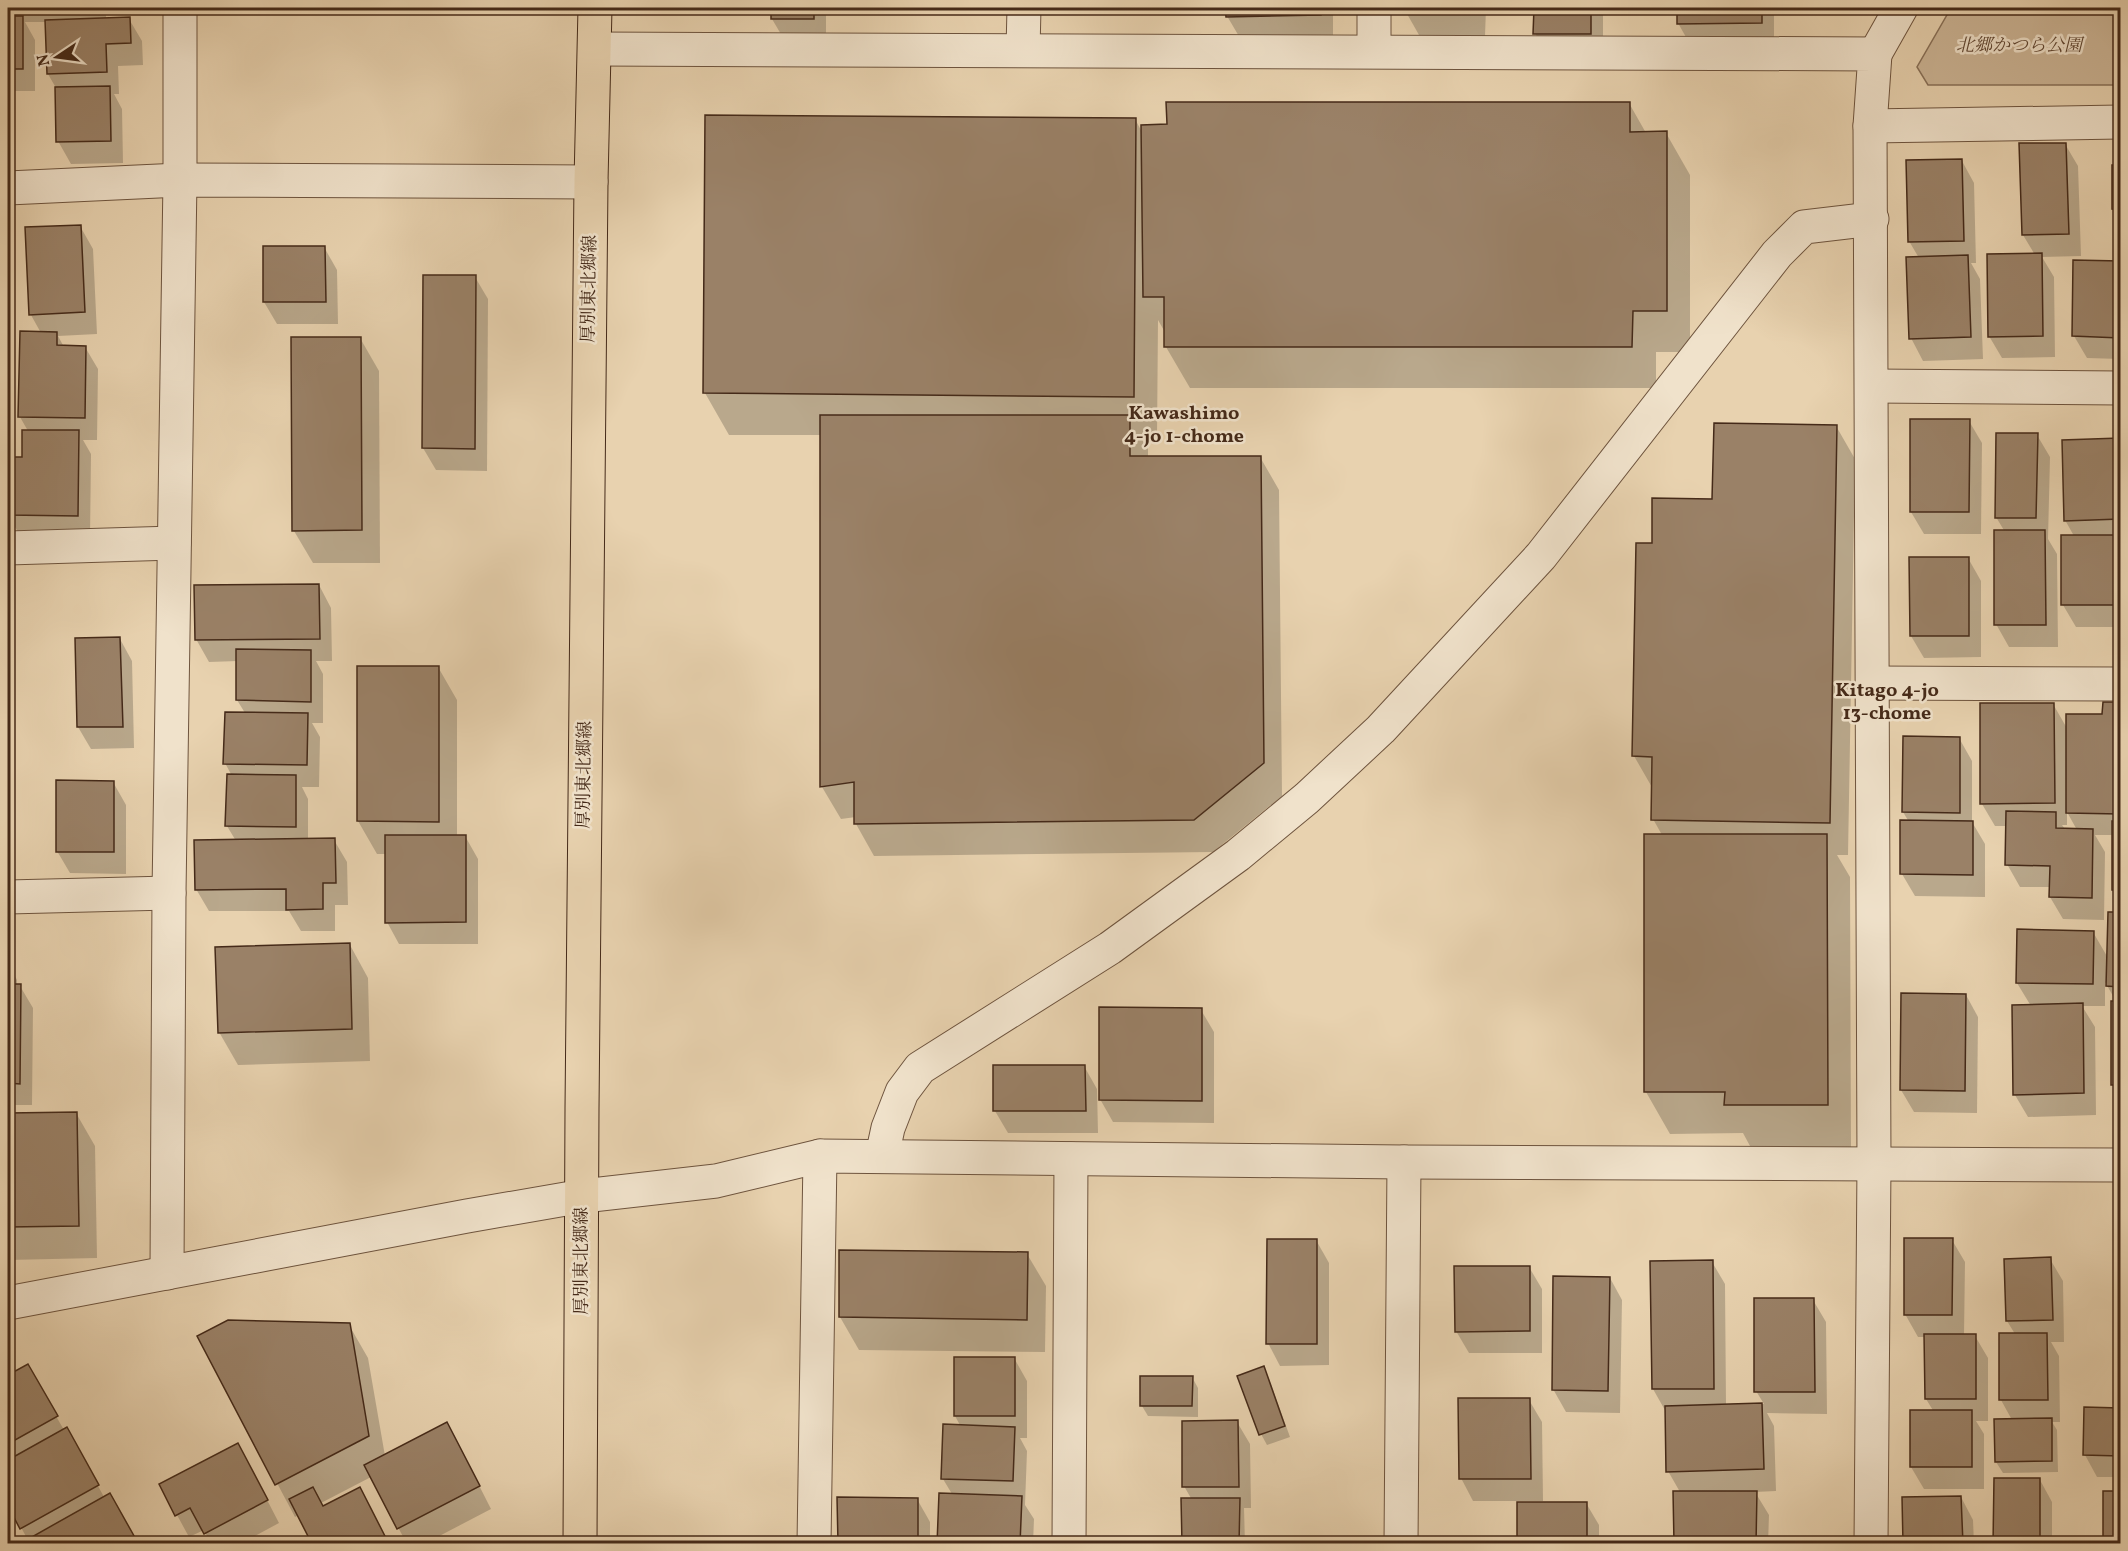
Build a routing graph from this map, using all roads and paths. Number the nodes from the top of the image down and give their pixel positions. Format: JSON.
{"nodes":[{"id":1,"x":180,"y":8,"type":"edge"},
{"id":2,"x":596,"y":8,"type":"edge"},
{"id":3,"x":1024,"y":8,"type":"edge"},
{"id":4,"x":1374,"y":8,"type":"edge"},
{"id":5,"x":1901,"y":8,"type":"edge"},
{"id":6,"x":595,"y":49,"type":"junction"},
{"id":7,"x":1023,"y":50,"type":"junction"},
{"id":8,"x":1374,"y":51,"type":"junction"},
{"id":9,"x":1875,"y":54,"type":"junction"},
{"id":10,"x":2121,"y":122,"type":"edge"},
{"id":11,"x":1870,"y":126,"type":"junction"},
{"id":12,"x":180,"y":180,"type":"junction"},
{"id":13,"x":591,"y":182,"type":"junction"},
{"id":14,"x":8,"y":188,"type":"edge"},
{"id":15,"x":1872,"y":219,"type":"junction"},
{"id":16,"x":1872,"y":386,"type":"junction"},
{"id":17,"x":2121,"y":387,"type":"edge"},
{"id":18,"x":174,"y":543,"type":"junction"},
{"id":19,"x":8,"y":548,"type":"edge"},
{"id":20,"x":1873,"y":683,"type":"junction"},
{"id":21,"x":2121,"y":684,"type":"edge"},
{"id":22,"x":169,"y":893,"type":"junction"},
{"id":23,"x":8,"y":897,"type":"edge"},
{"id":24,"x":882,"y":1155,"type":"junction"},
{"id":25,"x":820,"y":1156,"type":"junction"},
{"id":26,"x":1071,"y":1159,"type":"junction"},
{"id":27,"x":1404,"y":1162,"type":"junction"},
{"id":28,"x":1874,"y":1163,"type":"junction"},
{"id":29,"x":2121,"y":1165,"type":"edge"},
{"id":30,"x":583,"y":1196,"type":"junction"},
{"id":31,"x":166,"y":1273,"type":"junction"},
{"id":32,"x":8,"y":1303,"type":"edge"},
{"id":33,"x":580,"y":1544,"type":"edge"},
{"id":34,"x":814,"y":1544,"type":"edge"},
{"id":35,"x":1069,"y":1544,"type":"edge"},
{"id":36,"x":1401,"y":1544,"type":"edge"},
{"id":37,"x":1871,"y":1544,"type":"edge"}],
"edges":[{"from":1,"to":12,"type":"street"},
{"from":2,"to":6,"type":"main road","name":"厚別東北郷線"},
{"from":3,"to":7,"type":"street"},
{"from":4,"to":8,"type":"street"},
{"from":5,"to":9,"type":"street"},
{"from":6,"to":7,"type":"street"},
{"from":6,"to":13,"type":"main road","name":"厚別東北郷線"},
{"from":7,"to":8,"type":"street"},
{"from":8,"to":9,"type":"street"},
{"from":9,"to":11,"type":"street"},
{"from":10,"to":11,"type":"street"},
{"from":11,"to":15,"type":"street"},
{"from":12,"to":13,"type":"street"},
{"from":12,"to":14,"type":"street"},
{"from":12,"to":18,"type":"street"},
{"from":13,"to":30,"type":"main road","name":"厚別東北郷線"},
{"from":15,"to":16,"type":"street"},
{"from":15,"to":24,"type":"street"},
{"from":16,"to":17,"type":"street"},
{"from":16,"to":20,"type":"street"},
{"from":18,"to":19,"type":"street"},
{"from":18,"to":22,"type":"street"},
{"from":20,"to":21,"type":"street"},
{"from":20,"to":28,"type":"street"},
{"from":22,"to":23,"type":"street"},
{"from":22,"to":31,"type":"street"},
{"from":24,"to":25,"type":"street"},
{"from":24,"to":26,"type":"street"},
{"from":25,"to":30,"type":"street"},
{"from":25,"to":34,"type":"street"},
{"from":26,"to":27,"type":"street"},
{"from":26,"to":35,"type":"street"},
{"from":27,"to":28,"type":"street"},
{"from":27,"to":36,"type":"street"},
{"from":28,"to":29,"type":"street"},
{"from":28,"to":37,"type":"street"},
{"from":30,"to":31,"type":"street"},
{"from":30,"to":33,"type":"main road","name":"厚別東北郷線"},
{"from":31,"to":32,"type":"street"}]}
